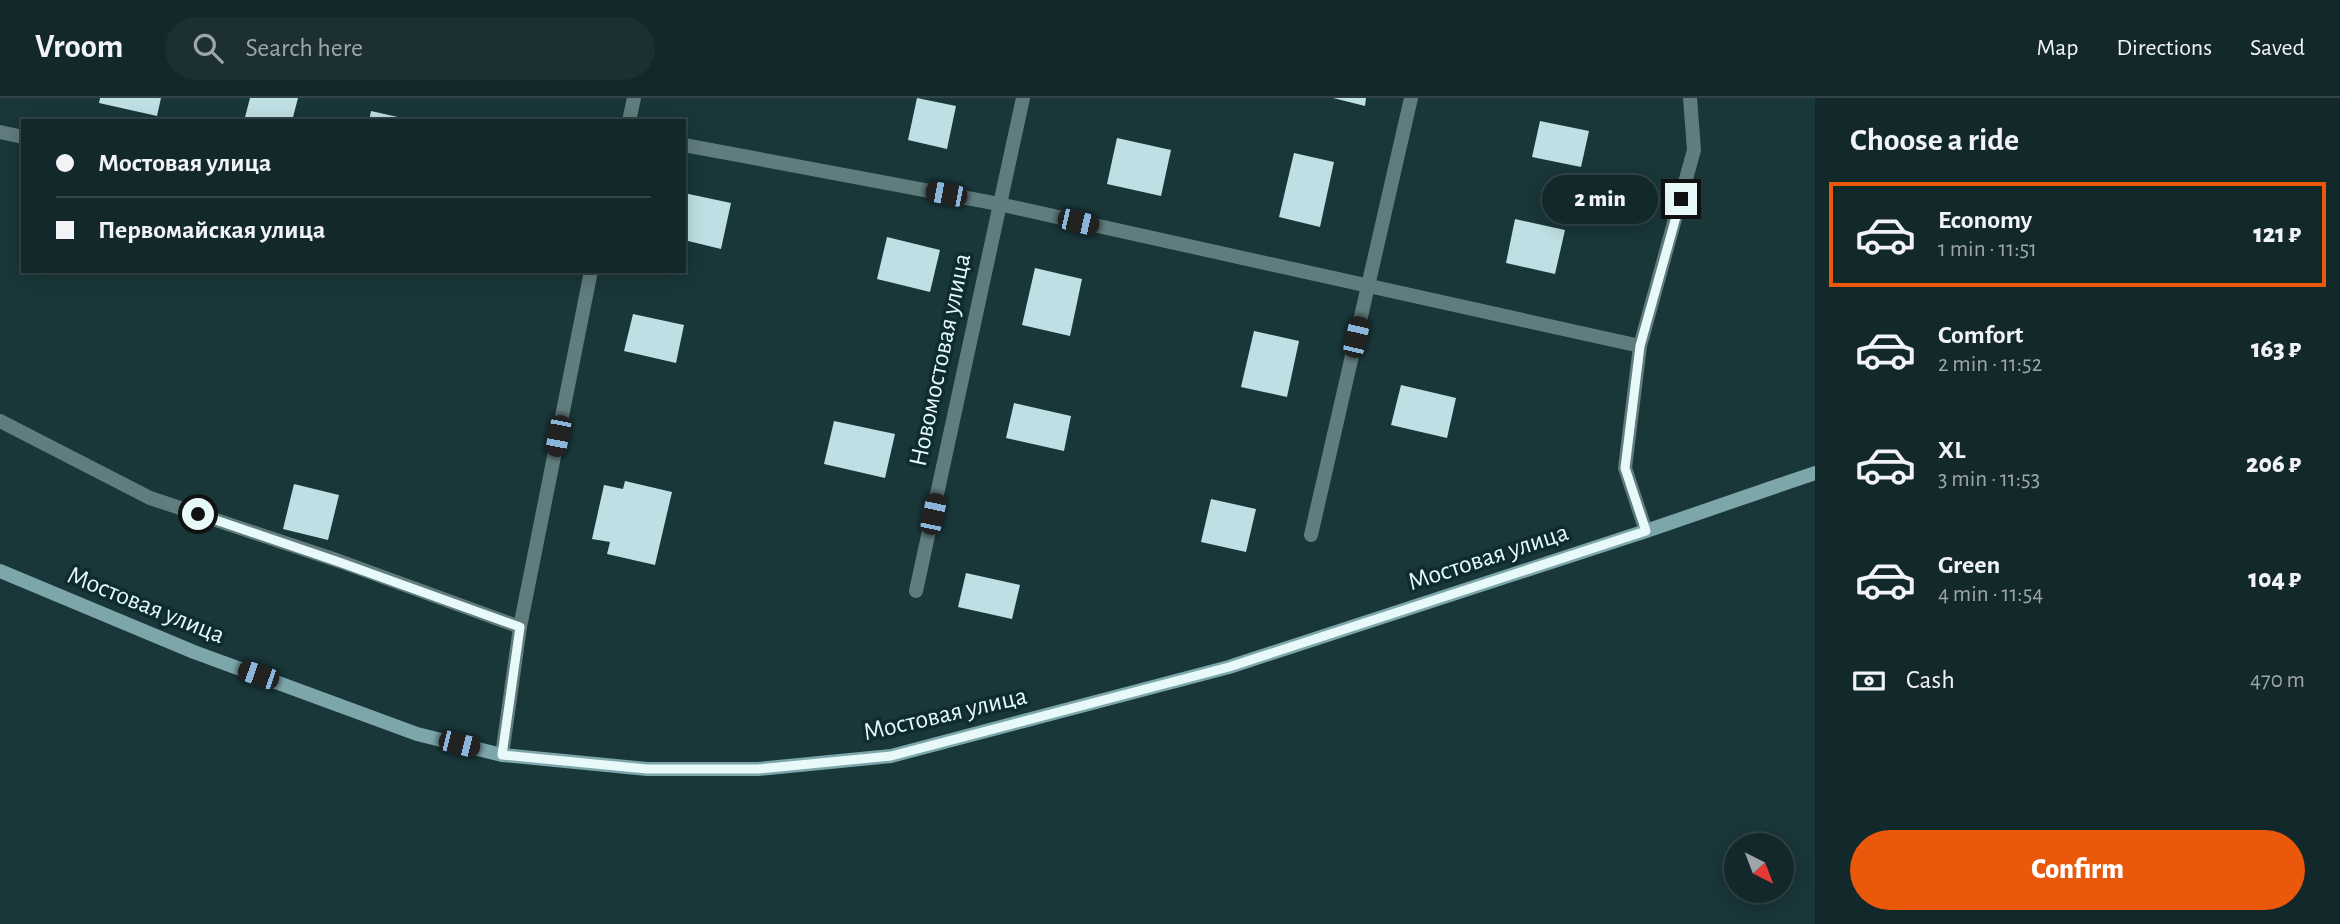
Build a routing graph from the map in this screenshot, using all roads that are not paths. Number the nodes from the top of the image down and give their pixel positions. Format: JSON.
{"nodes":[{"id":1,"x":634,"y":98,"type":"edge"},
{"id":2,"x":1023,"y":98,"type":"edge"},
{"id":3,"x":1411,"y":98,"type":"edge"},
{"id":4,"x":1690,"y":98,"type":"edge"},
{"id":5,"x":629,"y":119,"type":"edge"},
{"id":6,"x":0,"y":132,"type":"edge"},
{"id":7,"x":21,"y":137,"type":"edge"},
{"id":8,"x":686,"y":145,"type":"edge"},
{"id":9,"x":999,"y":204,"type":"junction"},
{"id":10,"x":591,"y":273,"type":"edge"},
{"id":11,"x":1368,"y":287,"type":"junction"},
{"id":12,"x":1640,"y":346,"type":"junction"},
{"id":13,"x":0,"y":421,"type":"edge"},
{"id":14,"x":1815,"y":473,"type":"edge"},
{"id":15,"x":1646,"y":531,"type":"junction"},
{"id":16,"x":1311,"y":535,"type":"dead end"},
{"id":17,"x":0,"y":571,"type":"edge"},
{"id":18,"x":916,"y":591,"type":"dead end"},
{"id":19,"x":520,"y":627,"type":"junction"},
{"id":20,"x":502,"y":755,"type":"junction"}],
"edges":[{"from":1,"to":5,"type":"street"},
{"from":2,"to":9,"type":"street","name":"Новомостовая улица"},
{"from":3,"to":11,"type":"street"},
{"from":4,"to":12,"type":"street"},
{"from":6,"to":7,"type":"street"},
{"from":8,"to":9,"type":"street"},
{"from":9,"to":11,"type":"street"},
{"from":9,"to":18,"type":"street","name":"Новомостовая улица"},
{"from":10,"to":19,"type":"street"},
{"from":11,"to":12,"type":"street"},
{"from":11,"to":16,"type":"street"},
{"from":12,"to":15,"type":"street"},
{"from":13,"to":19,"type":"street"},
{"from":14,"to":15,"type":"main road","name":"Мостовая улица"},
{"from":15,"to":20,"type":"main road","name":"Мостовая улица"},
{"from":17,"to":20,"type":"main road","name":"Мостовая улица"},
{"from":19,"to":20,"type":"street"}]}
